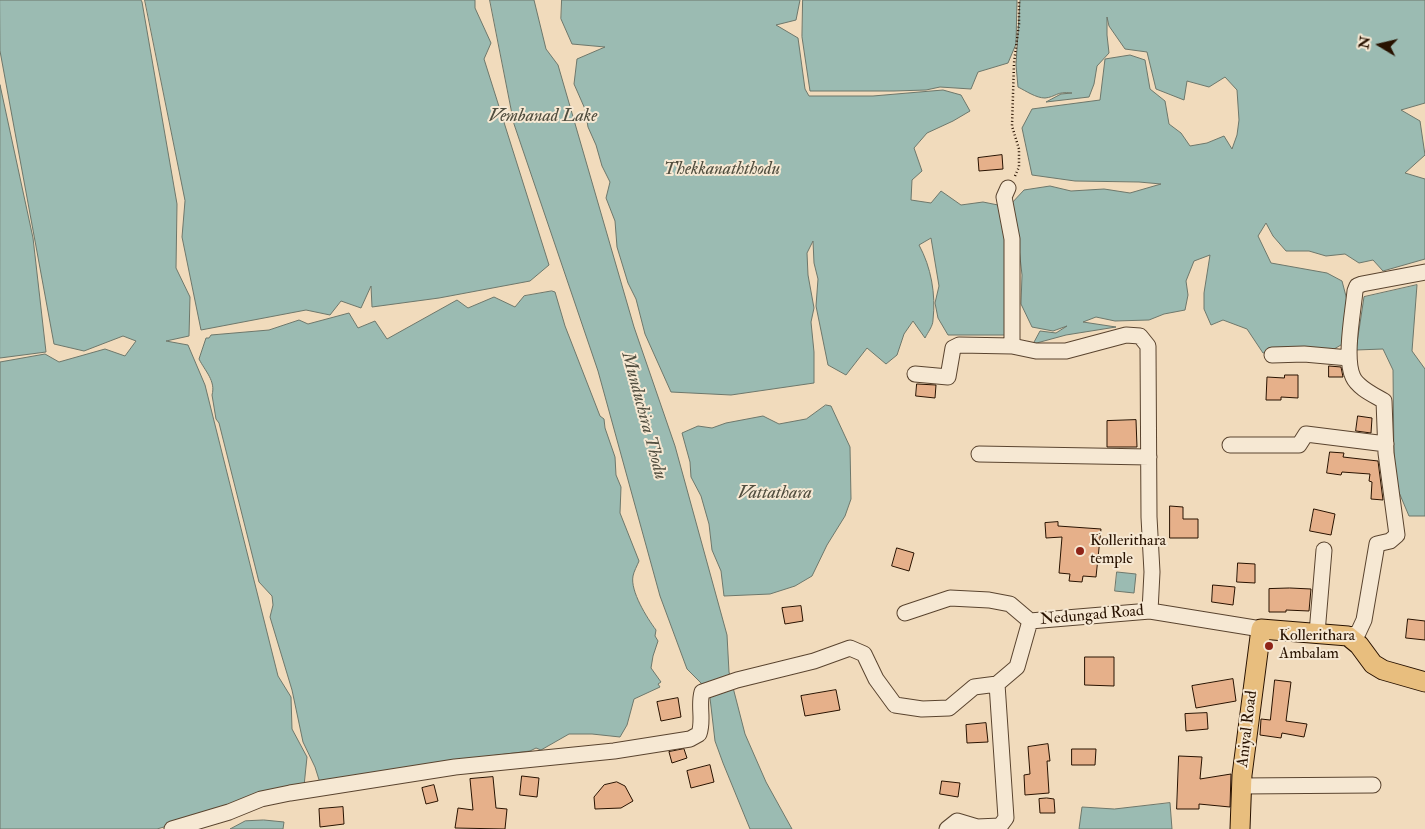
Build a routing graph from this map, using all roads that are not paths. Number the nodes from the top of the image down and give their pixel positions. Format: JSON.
{"nodes":[{"id":1,"x":1008,"y":188,"type":"road end"},
{"id":2,"x":1425,"y":272,"type":"edge"},
{"id":3,"x":1012,"y":346,"type":"junction"},
{"id":4,"x":1272,"y":356,"type":"dead end"},
{"id":5,"x":1349,"y":358,"type":"junction"},
{"id":6,"x":915,"y":374,"type":"dead end"},
{"id":7,"x":1386,"y":444,"type":"junction"},
{"id":8,"x":1230,"y":445,"type":"dead end"},
{"id":9,"x":979,"y":454,"type":"dead end"},
{"id":10,"x":1149,"y":457,"type":"junction"},
{"id":11,"x":1324,"y":550,"type":"dead end"},
{"id":12,"x":1150,"y":611,"type":"junction"},
{"id":13,"x":905,"y":613,"type":"dead end"},
{"id":14,"x":1030,"y":621,"type":"junction"},
{"id":15,"x":1261,"y":629,"type":"junction"},
{"id":16,"x":1317,"y":633,"type":"junction"},
{"id":17,"x":1348,"y":636,"type":"junction"},
{"id":18,"x":1425,"y":682,"type":"edge"},
{"id":19,"x":998,"y":684,"type":"junction"},
{"id":20,"x":1373,"y":784,"type":"dead end"},
{"id":21,"x":1241,"y":786,"type":"junction"},
{"id":22,"x":172,"y":829,"type":"edge"},
{"id":23,"x":947,"y":829,"type":"edge"},
{"id":24,"x":1240,"y":829,"type":"edge"}],
"edges":[{"from":1,"to":3,"type":"street"},
{"from":2,"to":5,"type":"street"},
{"from":3,"to":6,"type":"street"},
{"from":3,"to":10,"type":"street"},
{"from":4,"to":5,"type":"street"},
{"from":5,"to":7,"type":"street"},
{"from":7,"to":8,"type":"street"},
{"from":7,"to":17,"type":"street"},
{"from":9,"to":10,"type":"street"},
{"from":10,"to":12,"type":"street"},
{"from":11,"to":16,"type":"street"},
{"from":12,"to":14,"type":"street","name":"Nedungad Road"},
{"from":12,"to":15,"type":"street","name":"Nedungad Road"},
{"from":13,"to":14,"type":"street"},
{"from":14,"to":19,"type":"street","name":"Nedungad Road"},
{"from":15,"to":16,"type":"main road","name":"Nedungad Road"},
{"from":15,"to":21,"type":"main road","name":"Aniyal Road"},
{"from":16,"to":17,"type":"main road","name":"Nedungad Road"},
{"from":17,"to":18,"type":"main road"},
{"from":19,"to":22,"type":"street"},
{"from":19,"to":23,"type":"street"},
{"from":20,"to":21,"type":"street"},
{"from":21,"to":24,"type":"main road","name":"Aniyal Road"}]}
